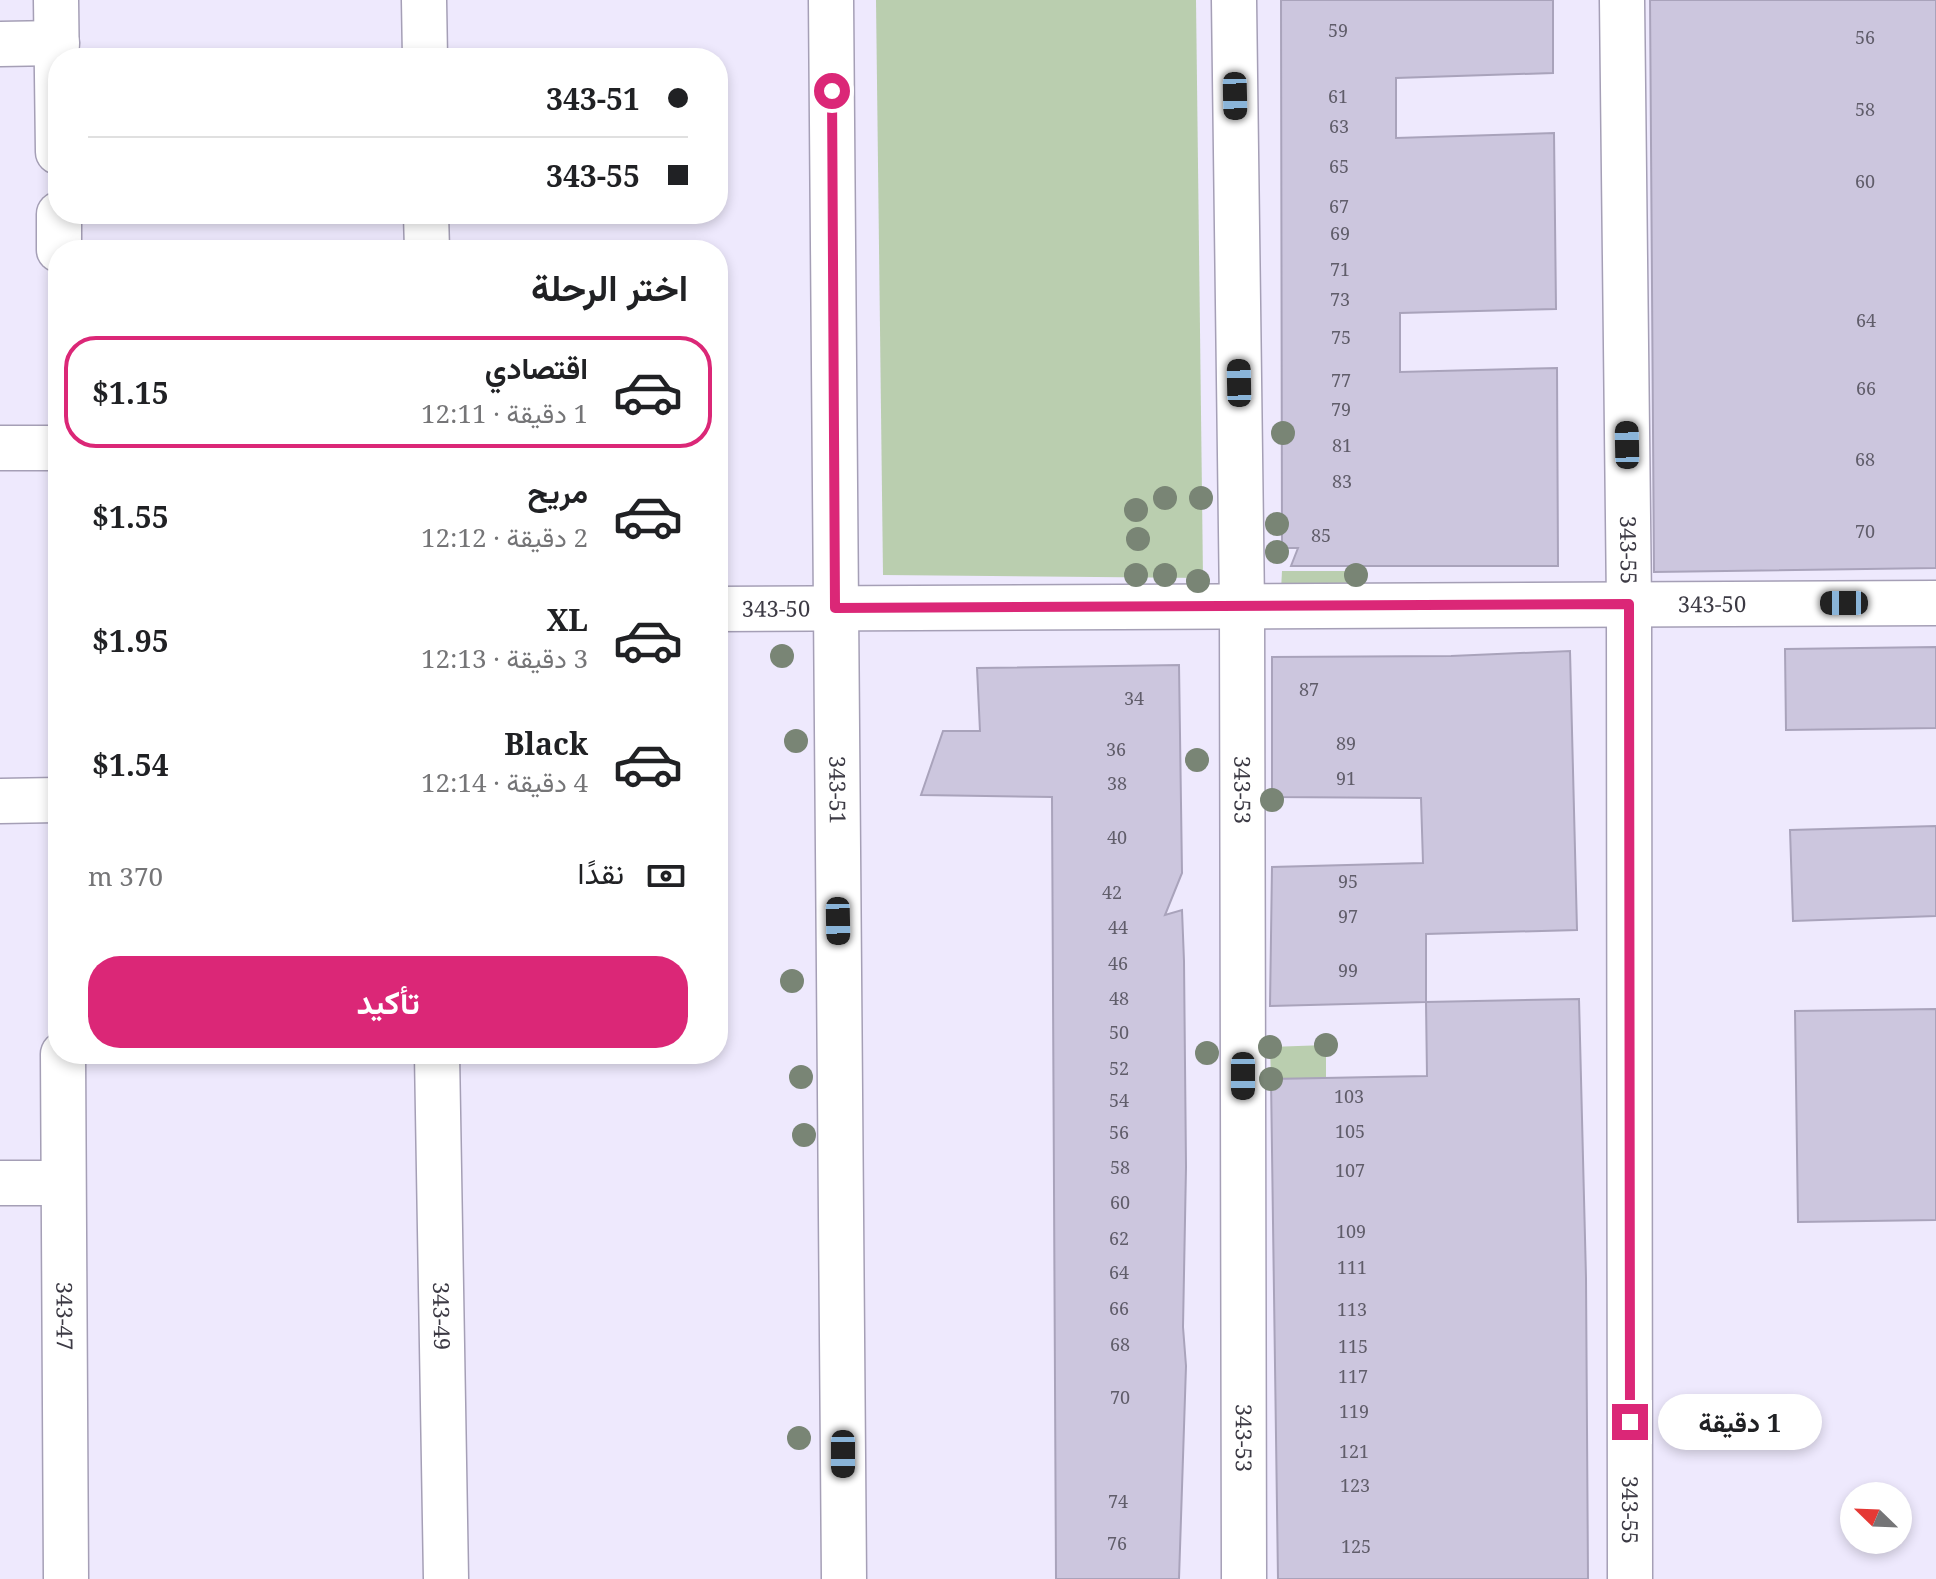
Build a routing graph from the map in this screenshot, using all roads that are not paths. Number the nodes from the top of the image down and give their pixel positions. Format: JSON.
{"nodes":[{"id":1,"x":56,"y":0,"type":"edge"},
{"id":2,"x":424,"y":0,"type":"edge"},
{"id":3,"x":831,"y":0,"type":"edge"},
{"id":4,"x":1234,"y":0,"type":"edge"},
{"id":5,"x":1622,"y":0,"type":"edge"},
{"id":6,"x":57,"y":43,"type":"junction"},
{"id":7,"x":0,"y":44,"type":"edge"},
{"id":8,"x":57,"y":48,"type":"edge"},
{"id":9,"x":425,"y":48,"type":"edge"},
{"id":10,"x":0,"y":448,"type":"edge"},
{"id":11,"x":48,"y":448,"type":"edge"},
{"id":12,"x":1936,"y":603,"type":"edge"},
{"id":13,"x":1629,"y":604,"type":"junction"},
{"id":14,"x":1242,"y":606,"type":"junction"},
{"id":15,"x":835,"y":608,"type":"junction"},
{"id":16,"x":728,"y":609,"type":"edge"},
{"id":17,"x":48,"y":800,"type":"edge"},
{"id":18,"x":0,"y":801,"type":"edge"},
{"id":19,"x":63,"y":1064,"type":"edge"},
{"id":20,"x":437,"y":1064,"type":"edge"},
{"id":21,"x":0,"y":1183,"type":"edge"},
{"id":22,"x":63,"y":1183,"type":"junction"},
{"id":23,"x":66,"y":1579,"type":"edge"},
{"id":24,"x":446,"y":1579,"type":"edge"},
{"id":25,"x":844,"y":1579,"type":"edge"},
{"id":26,"x":1244,"y":1579,"type":"edge"},
{"id":27,"x":1630,"y":1579,"type":"edge"}],
"edges":[{"from":1,"to":6,"type":"street"},
{"from":2,"to":9,"type":"street"},
{"from":3,"to":15,"type":"street","name":"343-51"},
{"from":4,"to":14,"type":"street","name":"343-53"},
{"from":5,"to":13,"type":"street","name":"343-55"},
{"from":6,"to":7,"type":"street"},
{"from":6,"to":8,"type":"street"},
{"from":10,"to":11,"type":"street"},
{"from":12,"to":13,"type":"street","name":"343-50"},
{"from":13,"to":14,"type":"street","name":"343-50"},
{"from":13,"to":27,"type":"street","name":"343-55"},
{"from":14,"to":15,"type":"street","name":"343-50"},
{"from":14,"to":26,"type":"street","name":"343-53"},
{"from":15,"to":16,"type":"street","name":"343-50"},
{"from":15,"to":25,"type":"street","name":"343-51"},
{"from":17,"to":18,"type":"street"},
{"from":19,"to":22,"type":"street","name":"343-47"},
{"from":20,"to":24,"type":"street","name":"343-49"},
{"from":21,"to":22,"type":"street"},
{"from":22,"to":23,"type":"street","name":"343-47"}]}
